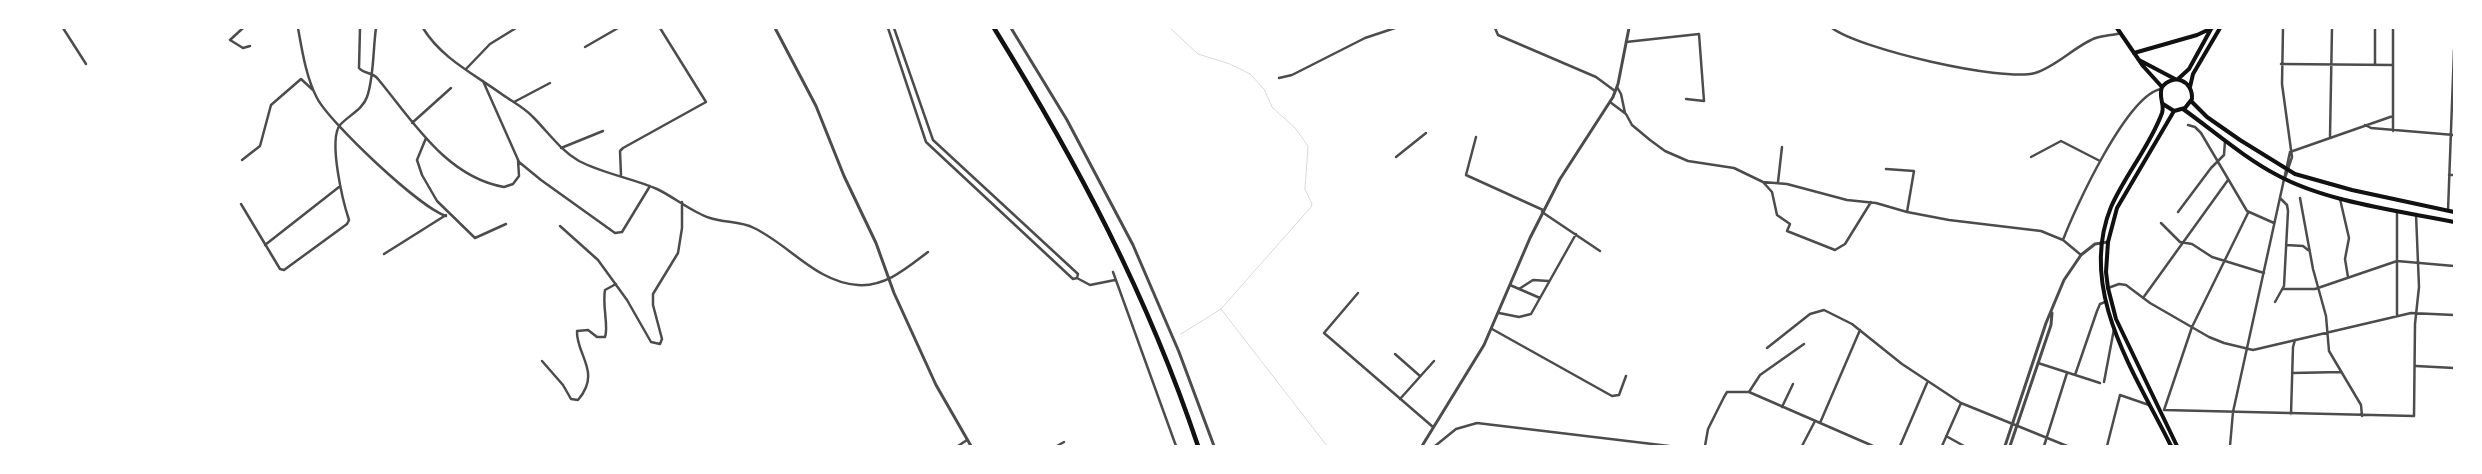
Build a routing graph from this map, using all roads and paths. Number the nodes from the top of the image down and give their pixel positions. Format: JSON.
{"nodes":[{"id":1,"x":63,"y":28,"type":"edge"},
{"id":2,"x":243,"y":28,"type":"edge"},
{"id":3,"x":298,"y":28,"type":"edge"},
{"id":4,"x":360,"y":28,"type":"edge"},
{"id":5,"x":376,"y":28,"type":"edge"},
{"id":6,"x":423,"y":28,"type":"edge"},
{"id":7,"x":516,"y":28,"type":"edge"},
{"id":8,"x":618,"y":28,"type":"edge"},
{"id":9,"x":660,"y":28,"type":"edge"},
{"id":10,"x":775,"y":28,"type":"edge"},
{"id":11,"x":888,"y":28,"type":"edge"},
{"id":12,"x":894,"y":28,"type":"edge"},
{"id":13,"x":994,"y":28,"type":"edge"},
{"id":14,"x":1011,"y":28,"type":"edge"},
{"id":15,"x":1395,"y":28,"type":"edge"},
{"id":16,"x":1494,"y":28,"type":"edge"},
{"id":17,"x":1629,"y":28,"type":"edge"},
{"id":18,"x":1832,"y":28,"type":"edge"},
{"id":19,"x":2117,"y":28,"type":"edge"},
{"id":20,"x":2212,"y":28,"type":"edge"},
{"id":21,"x":2220,"y":28,"type":"edge"},
{"id":22,"x":2283,"y":28,"type":"edge"},
{"id":23,"x":2332,"y":28,"type":"edge"},
{"id":24,"x":2375,"y":28,"type":"edge"},
{"id":25,"x":2393,"y":28,"type":"edge"},
{"id":26,"x":2120,"y":33,"type":"junction"},
{"id":27,"x":1626,"y":42,"type":"junction"},
{"id":28,"x":250,"y":46,"type":"dead end"},
{"id":29,"x":586,"y":47,"type":"dead end"},
{"id":30,"x":2454,"y":50,"type":"edge"},
{"id":31,"x":2134,"y":53,"type":"junction"},
{"id":32,"x":2140,"y":60,"type":"junction"},
{"id":33,"x":86,"y":64,"type":"dead end"},
{"id":34,"x":2281,"y":64,"type":"junction"},
{"id":35,"x":2332,"y":65,"type":"junction"},
{"id":36,"x":2375,"y":65,"type":"junction"},
{"id":37,"x":2393,"y":65,"type":"junction"},
{"id":38,"x":466,"y":69,"type":"junction"},
{"id":39,"x":370,"y":73,"type":"junction"},
{"id":40,"x":1279,"y":78,"type":"dead end"},
{"id":41,"x":2454,"y":78,"type":"edge"},
{"id":42,"x":2177,"y":79,"type":"junction"},
{"id":43,"x":483,"y":81,"type":"junction"},
{"id":44,"x":550,"y":83,"type":"dead end"},
{"id":45,"x":2190,"y":87,"type":"junction"},
{"id":46,"x":451,"y":88,"type":"dead end"},
{"id":47,"x":2161,"y":88,"type":"junction"},
{"id":48,"x":1616,"y":89,"type":"junction"},
{"id":49,"x":313,"y":90,"type":"junction"},
{"id":50,"x":1686,"y":99,"type":"dead end"},
{"id":51,"x":2191,"y":101,"type":"junction"},
{"id":52,"x":514,"y":102,"type":"junction"},
{"id":53,"x":1610,"y":102,"type":"junction"},
{"id":54,"x":2163,"y":104,"type":"junction"},
{"id":55,"x":2183,"y":109,"type":"junction"},
{"id":56,"x":2174,"y":111,"type":"junction"},
{"id":57,"x":1626,"y":114,"type":"junction"},
{"id":58,"x":2393,"y":116,"type":"junction"},
{"id":59,"x":2453,"y":116,"type":"edge"},
{"id":60,"x":412,"y":123,"type":"junction"},
{"id":61,"x":2365,"y":125,"type":"junction"},
{"id":62,"x":340,"y":126,"type":"junction"},
{"id":63,"x":2188,"y":126,"type":"dead end"},
{"id":64,"x":2393,"y":130,"type":"junction"},
{"id":65,"x":602,"y":131,"type":"dead end"},
{"id":66,"x":1426,"y":133,"type":"dead end"},
{"id":67,"x":2453,"y":135,"type":"edge"},
{"id":68,"x":1476,"y":137,"type":"dead end"},
{"id":69,"x":426,"y":138,"type":"junction"},
{"id":70,"x":2330,"y":138,"type":"junction"},
{"id":71,"x":2224,"y":139,"type":"junction"},
{"id":72,"x":1782,"y":147,"type":"dead end"},
{"id":73,"x":561,"y":148,"type":"junction"},
{"id":74,"x":2290,"y":152,"type":"junction"},
{"id":75,"x":1396,"y":157,"type":"dead end"},
{"id":76,"x":2031,"y":157,"type":"dead end"},
{"id":77,"x":242,"y":160,"type":"dead end"},
{"id":78,"x":518,"y":160,"type":"junction"},
{"id":79,"x":2100,"y":161,"type":"junction"},
{"id":80,"x":2218,"y":161,"type":"junction"},
{"id":81,"x":1886,"y":169,"type":"dead end"},
{"id":82,"x":2287,"y":170,"type":"junction"},
{"id":83,"x":621,"y":175,"type":"junction"},
{"id":84,"x":2449,"y":176,"type":"junction"},
{"id":85,"x":2454,"y":176,"type":"edge"},
{"id":86,"x":2284,"y":179,"type":"junction"},
{"id":87,"x":2228,"y":180,"type":"junction"},
{"id":88,"x":1762,"y":182,"type":"junction"},
{"id":89,"x":1778,"y":182,"type":"junction"},
{"id":90,"x":339,"y":186,"type":"junction"},
{"id":91,"x":650,"y":186,"type":"junction"},
{"id":92,"x":2339,"y":197,"type":"junction"},
{"id":93,"x":2280,"y":198,"type":"junction"},
{"id":94,"x":2300,"y":198,"type":"dead end"},
{"id":95,"x":682,"y":202,"type":"junction"},
{"id":96,"x":1871,"y":202,"type":"junction"},
{"id":97,"x":241,"y":204,"type":"dead end"},
{"id":98,"x":2397,"y":210,"type":"junction"},
{"id":99,"x":1543,"y":211,"type":"junction"},
{"id":100,"x":2448,"y":211,"type":"junction"},
{"id":101,"x":1907,"y":212,"type":"junction"},
{"id":102,"x":2178,"y":212,"type":"dead end"},
{"id":103,"x":2454,"y":212,"type":"edge"},
{"id":104,"x":2248,"y":213,"type":"junction"},
{"id":105,"x":2416,"y":214,"type":"junction"},
{"id":106,"x":447,"y":215,"type":"junction"},
{"id":107,"x":2454,"y":222,"type":"edge"},
{"id":108,"x":2160,"y":223,"type":"dead end"},
{"id":109,"x":2275,"y":223,"type":"junction"},
{"id":110,"x":506,"y":224,"type":"dead end"},
{"id":111,"x":560,"y":226,"type":"dead end"},
{"id":112,"x":1576,"y":234,"type":"junction"},
{"id":113,"x":2063,"y":240,"type":"junction"},
{"id":114,"x":2102,"y":241,"type":"junction"},
{"id":115,"x":2108,"y":242,"type":"junction"},
{"id":116,"x":2183,"y":242,"type":"junction"},
{"id":117,"x":265,"y":245,"type":"junction"},
{"id":118,"x":2286,"y":245,"type":"junction"},
{"id":119,"x":1600,"y":251,"type":"dead end"},
{"id":120,"x":928,"y":252,"type":"dead end"},
{"id":121,"x":2310,"y":253,"type":"junction"},
{"id":122,"x":384,"y":254,"type":"dead end"},
{"id":123,"x":2081,"y":255,"type":"junction"},
{"id":124,"x":2224,"y":260,"type":"junction"},
{"id":125,"x":2397,"y":261,"type":"junction"},
{"id":126,"x":2418,"y":263,"type":"junction"},
{"id":127,"x":2454,"y":266,"type":"edge"},
{"id":128,"x":1113,"y":272,"type":"dead end"},
{"id":129,"x":2264,"y":273,"type":"junction"},
{"id":130,"x":1077,"y":278,"type":"junction"},
{"id":131,"x":2348,"y":278,"type":"junction"},
{"id":132,"x":888,"y":280,"type":"junction"},
{"id":133,"x":1115,"y":280,"type":"junction"},
{"id":134,"x":1550,"y":281,"type":"junction"},
{"id":135,"x":616,"y":284,"type":"junction"},
{"id":136,"x":1510,"y":285,"type":"junction"},
{"id":137,"x":2108,"y":288,"type":"junction"},
{"id":138,"x":2318,"y":288,"type":"junction"},
{"id":139,"x":1519,"y":289,"type":"junction"},
{"id":140,"x":2283,"y":289,"type":"junction"},
{"id":141,"x":1358,"y":293,"type":"dead end"},
{"id":142,"x":1540,"y":298,"type":"junction"},
{"id":143,"x":2143,"y":298,"type":"junction"},
{"id":144,"x":2105,"y":302,"type":"junction"},
{"id":145,"x":2275,"y":302,"type":"dead end"},
{"id":146,"x":1499,"y":313,"type":"junction"},
{"id":147,"x":2052,"y":313,"type":"junction"},
{"id":148,"x":2416,"y":313,"type":"junction"},
{"id":149,"x":2454,"y":315,"type":"edge"},
{"id":150,"x":2397,"y":316,"type":"junction"},
{"id":151,"x":2192,"y":327,"type":"junction"},
{"id":152,"x":1492,"y":329,"type":"junction"},
{"id":153,"x":2114,"y":329,"type":"junction"},
{"id":154,"x":1860,"y":330,"type":"junction"},
{"id":155,"x":2327,"y":332,"type":"junction"},
{"id":156,"x":2295,"y":340,"type":"junction"},
{"id":157,"x":1804,"y":344,"type":"dead end"},
{"id":158,"x":1767,"y":348,"type":"dead end"},
{"id":159,"x":2248,"y":349,"type":"junction"},
{"id":160,"x":1395,"y":354,"type":"dead end"},
{"id":161,"x":1434,"y":360,"type":"dead end"},
{"id":162,"x":542,"y":361,"type":"dead end"},
{"id":163,"x":2038,"y":364,"type":"junction"},
{"id":164,"x":2416,"y":366,"type":"junction"},
{"id":165,"x":2454,"y":368,"type":"edge"},
{"id":166,"x":2341,"y":372,"type":"junction"},
{"id":167,"x":2067,"y":373,"type":"junction"},
{"id":168,"x":2292,"y":373,"type":"junction"},
{"id":169,"x":2075,"y":375,"type":"junction"},
{"id":170,"x":1420,"y":376,"type":"junction"},
{"id":171,"x":1626,"y":376,"type":"dead end"},
{"id":172,"x":1927,"y":382,"type":"junction"},
{"id":173,"x":2104,"y":382,"type":"dead end"},
{"id":174,"x":2100,"y":383,"type":"dead end"},
{"id":175,"x":1793,"y":384,"type":"dead end"},
{"id":176,"x":1749,"y":392,"type":"junction"},
{"id":177,"x":1400,"y":399,"type":"junction"},
{"id":178,"x":1961,"y":403,"type":"junction"},
{"id":179,"x":2150,"y":405,"type":"junction"},
{"id":180,"x":1782,"y":407,"type":"junction"},
{"id":181,"x":2158,"y":409,"type":"junction"},
{"id":182,"x":2164,"y":410,"type":"junction"},
{"id":183,"x":2233,"y":412,"type":"junction"},
{"id":184,"x":2161,"y":414,"type":"junction"},
{"id":185,"x":2291,"y":414,"type":"junction"},
{"id":186,"x":2362,"y":416,"type":"junction"},
{"id":187,"x":1815,"y":421,"type":"junction"},
{"id":188,"x":1820,"y":423,"type":"junction"},
{"id":189,"x":2014,"y":426,"type":"junction"},
{"id":190,"x":1434,"y":428,"type":"junction"},
{"id":191,"x":1946,"y":436,"type":"junction"},
{"id":192,"x":2046,"y":439,"type":"junction"},
{"id":193,"x":967,"y":440,"type":"junction"},
{"id":194,"x":1064,"y":442,"type":"dead end"},
{"id":195,"x":958,"y":446,"type":"edge"},
{"id":196,"x":971,"y":446,"type":"edge"},
{"id":197,"x":1057,"y":446,"type":"edge"},
{"id":198,"x":1176,"y":446,"type":"edge"},
{"id":199,"x":1198,"y":446,"type":"edge"},
{"id":200,"x":1214,"y":446,"type":"edge"},
{"id":201,"x":1422,"y":446,"type":"edge"},
{"id":202,"x":1435,"y":446,"type":"edge"},
{"id":203,"x":1659,"y":446,"type":"edge"},
{"id":204,"x":1669,"y":446,"type":"edge"},
{"id":205,"x":1705,"y":446,"type":"edge"},
{"id":206,"x":1802,"y":446,"type":"edge"},
{"id":207,"x":1873,"y":446,"type":"edge"},
{"id":208,"x":1900,"y":446,"type":"edge"},
{"id":209,"x":1942,"y":446,"type":"edge"},
{"id":210,"x":1964,"y":446,"type":"edge"},
{"id":211,"x":2005,"y":446,"type":"edge"},
{"id":212,"x":2010,"y":446,"type":"edge"},
{"id":213,"x":2044,"y":446,"type":"edge"},
{"id":214,"x":2067,"y":446,"type":"edge"},
{"id":215,"x":2106,"y":446,"type":"edge"},
{"id":216,"x":2171,"y":446,"type":"edge"},
{"id":217,"x":2177,"y":446,"type":"edge"},
{"id":218,"x":2230,"y":446,"type":"edge"}],
"edges":[{"from":1,"to":33,"type":"street"},
{"from":2,"to":28,"type":"street"},
{"from":3,"to":49,"type":"street"},
{"from":4,"to":39,"type":"street"},
{"from":5,"to":39,"type":"street"},
{"from":6,"to":38,"type":"street"},
{"from":7,"to":38,"type":"street"},
{"from":8,"to":29,"type":"street"},
{"from":9,"to":83,"type":"street"},
{"from":10,"to":132,"type":"street"},
{"from":11,"to":130,"type":"street"},
{"from":12,"to":130,"type":"street"},
{"from":13,"to":199,"type":"highway"},
{"from":14,"to":200,"type":"street"},
{"from":15,"to":40,"type":"street"},
{"from":16,"to":48,"type":"street"},
{"from":17,"to":27,"type":"street"},
{"from":18,"to":26,"type":"street"},
{"from":19,"to":26,"type":"main road"},
{"from":20,"to":31,"type":"main road"},
{"from":20,"to":42,"type":"main road"},
{"from":21,"to":45,"type":"main road"},
{"from":22,"to":34,"type":"street"},
{"from":23,"to":35,"type":"street"},
{"from":24,"to":36,"type":"street"},
{"from":25,"to":37,"type":"street"},
{"from":26,"to":31,"type":"main road"},
{"from":27,"to":48,"type":"street"},
{"from":27,"to":50,"type":"street"},
{"from":30,"to":41,"type":"street"},
{"from":31,"to":32,"type":"main road"},
{"from":32,"to":42,"type":"main road"},
{"from":32,"to":47,"type":"main road"},
{"from":34,"to":35,"type":"street"},
{"from":34,"to":74,"type":"street"},
{"from":35,"to":36,"type":"street"},
{"from":35,"to":70,"type":"street"},
{"from":36,"to":37,"type":"street"},
{"from":37,"to":58,"type":"street"},
{"from":38,"to":43,"type":"street"},
{"from":39,"to":60,"type":"street"},
{"from":39,"to":62,"type":"street"},
{"from":41,"to":59,"type":"street"},
{"from":42,"to":45,"type":"main road"},
{"from":42,"to":47,"type":"main road"},
{"from":43,"to":52,"type":"street"},
{"from":43,"to":78,"type":"street"},
{"from":44,"to":52,"type":"street"},
{"from":45,"to":51,"type":"main road"},
{"from":46,"to":60,"type":"street"},
{"from":47,"to":54,"type":"main road"},
{"from":47,"to":79,"type":"street"},
{"from":48,"to":53,"type":"street"},
{"from":48,"to":57,"type":"street"},
{"from":49,"to":62,"type":"street"},
{"from":49,"to":77,"type":"street"},
{"from":51,"to":55,"type":"main road"},
{"from":51,"to":82,"type":"main road"},
{"from":52,"to":73,"type":"street"},
{"from":53,"to":57,"type":"street"},
{"from":53,"to":99,"type":"street"},
{"from":54,"to":56,"type":"main road"},
{"from":54,"to":114,"type":"main road"},
{"from":55,"to":56,"type":"main road"},
{"from":55,"to":71,"type":"main road"},
{"from":56,"to":115,"type":"main road"},
{"from":57,"to":88,"type":"street"},
{"from":58,"to":61,"type":"street"},
{"from":58,"to":64,"type":"street"},
{"from":59,"to":67,"type":"street"},
{"from":60,"to":69,"type":"street"},
{"from":61,"to":64,"type":"street"},
{"from":61,"to":70,"type":"street"},
{"from":62,"to":90,"type":"street"},
{"from":62,"to":106,"type":"street"},
{"from":63,"to":80,"type":"street"},
{"from":64,"to":67,"type":"street"},
{"from":65,"to":73,"type":"street"},
{"from":66,"to":75,"type":"street"},
{"from":67,"to":84,"type":"street"},
{"from":68,"to":99,"type":"street"},
{"from":69,"to":78,"type":"street"},
{"from":69,"to":106,"type":"street"},
{"from":70,"to":74,"type":"street"},
{"from":71,"to":80,"type":"street"},
{"from":71,"to":86,"type":"main road"},
{"from":72,"to":89,"type":"street"},
{"from":73,"to":83,"type":"street"},
{"from":74,"to":82,"type":"street"},
{"from":76,"to":79,"type":"street"},
{"from":78,"to":91,"type":"street"},
{"from":79,"to":113,"type":"street"},
{"from":80,"to":87,"type":"street"},
{"from":80,"to":102,"type":"street"},
{"from":81,"to":101,"type":"street"},
{"from":82,"to":86,"type":"street"},
{"from":82,"to":100,"type":"main road"},
{"from":83,"to":91,"type":"street"},
{"from":84,"to":85,"type":"street"},
{"from":84,"to":100,"type":"street"},
{"from":86,"to":92,"type":"main road"},
{"from":86,"to":93,"type":"street"},
{"from":87,"to":104,"type":"street"},
{"from":87,"to":116,"type":"street"},
{"from":88,"to":89,"type":"street"},
{"from":88,"to":96,"type":"street"},
{"from":89,"to":96,"type":"street"},
{"from":90,"to":117,"type":"street"},
{"from":90,"to":117,"type":"street"},
{"from":91,"to":95,"type":"street"},
{"from":92,"to":98,"type":"main road"},
{"from":92,"to":131,"type":"street"},
{"from":93,"to":109,"type":"street"},
{"from":93,"to":118,"type":"street"},
{"from":94,"to":121,"type":"street"},
{"from":95,"to":132,"type":"street"},
{"from":95,"to":135,"type":"street"},
{"from":96,"to":101,"type":"street"},
{"from":97,"to":117,"type":"street"},
{"from":98,"to":105,"type":"main road"},
{"from":98,"to":125,"type":"street"},
{"from":99,"to":112,"type":"street"},
{"from":99,"to":136,"type":"street"},
{"from":100,"to":103,"type":"main road"},
{"from":101,"to":113,"type":"street"},
{"from":104,"to":109,"type":"street"},
{"from":104,"to":124,"type":"street"},
{"from":105,"to":107,"type":"main road"},
{"from":105,"to":126,"type":"street"},
{"from":106,"to":110,"type":"street"},
{"from":106,"to":122,"type":"street"},
{"from":108,"to":116,"type":"street"},
{"from":109,"to":129,"type":"street"},
{"from":111,"to":135,"type":"street"},
{"from":112,"to":119,"type":"street"},
{"from":112,"to":134,"type":"street"},
{"from":113,"to":123,"type":"street"},
{"from":114,"to":115,"type":"street"},
{"from":114,"to":123,"type":"street"},
{"from":114,"to":144,"type":"main road"},
{"from":115,"to":137,"type":"main road"},
{"from":116,"to":124,"type":"street"},
{"from":116,"to":143,"type":"street"},
{"from":118,"to":121,"type":"street"},
{"from":118,"to":140,"type":"street"},
{"from":120,"to":132,"type":"street"},
{"from":121,"to":138,"type":"street"},
{"from":123,"to":147,"type":"street"},
{"from":124,"to":129,"type":"street"},
{"from":124,"to":151,"type":"street"},
{"from":125,"to":126,"type":"street"},
{"from":125,"to":131,"type":"street"},
{"from":125,"to":150,"type":"street"},
{"from":126,"to":127,"type":"street"},
{"from":126,"to":148,"type":"street"},
{"from":128,"to":133,"type":"street"},
{"from":129,"to":159,"type":"street"},
{"from":130,"to":133,"type":"street"},
{"from":131,"to":138,"type":"street"},
{"from":132,"to":193,"type":"street"},
{"from":133,"to":198,"type":"street"},
{"from":134,"to":139,"type":"street"},
{"from":134,"to":142,"type":"street"},
{"from":135,"to":162,"type":"street"},
{"from":136,"to":139,"type":"street"},
{"from":136,"to":146,"type":"street"},
{"from":137,"to":143,"type":"street"},
{"from":137,"to":181,"type":"main road"},
{"from":138,"to":140,"type":"street"},
{"from":138,"to":155,"type":"street"},
{"from":139,"to":142,"type":"street"},
{"from":140,"to":145,"type":"street"},
{"from":141,"to":177,"type":"street"},
{"from":142,"to":146,"type":"street"},
{"from":143,"to":151,"type":"street"},
{"from":144,"to":153,"type":"main road"},
{"from":144,"to":169,"type":"street"},
{"from":146,"to":152,"type":"street"},
{"from":147,"to":163,"type":"street"},
{"from":147,"to":189,"type":"street"},
{"from":148,"to":149,"type":"street"},
{"from":148,"to":150,"type":"street"},
{"from":148,"to":164,"type":"street"},
{"from":150,"to":155,"type":"street"},
{"from":151,"to":159,"type":"street"},
{"from":151,"to":182,"type":"street"},
{"from":152,"to":171,"type":"street"},
{"from":152,"to":190,"type":"street"},
{"from":153,"to":173,"type":"street"},
{"from":153,"to":179,"type":"main road"},
{"from":154,"to":158,"type":"street"},
{"from":154,"to":172,"type":"street"},
{"from":154,"to":188,"type":"street"},
{"from":155,"to":156,"type":"street"},
{"from":155,"to":166,"type":"street"},
{"from":156,"to":159,"type":"street"},
{"from":156,"to":168,"type":"street"},
{"from":157,"to":176,"type":"street"},
{"from":159,"to":183,"type":"street"},
{"from":160,"to":170,"type":"street"},
{"from":161,"to":170,"type":"street"},
{"from":163,"to":167,"type":"street"},
{"from":163,"to":189,"type":"street"},
{"from":164,"to":165,"type":"street"},
{"from":164,"to":186,"type":"street"},
{"from":166,"to":168,"type":"street"},
{"from":166,"to":186,"type":"street"},
{"from":167,"to":169,"type":"street"},
{"from":167,"to":192,"type":"street"},
{"from":168,"to":185,"type":"street"},
{"from":169,"to":174,"type":"street"},
{"from":170,"to":177,"type":"street"},
{"from":172,"to":178,"type":"street"},
{"from":172,"to":208,"type":"street"},
{"from":175,"to":180,"type":"street"},
{"from":176,"to":180,"type":"street"},
{"from":176,"to":205,"type":"street"},
{"from":177,"to":190,"type":"street"},
{"from":178,"to":189,"type":"street"},
{"from":178,"to":191,"type":"street"},
{"from":179,"to":215,"type":"street"},
{"from":179,"to":216,"type":"main road"},
{"from":180,"to":187,"type":"street"},
{"from":181,"to":182,"type":"street"},
{"from":181,"to":184,"type":"main road"},
{"from":182,"to":183,"type":"street"},
{"from":182,"to":184,"type":"street"},
{"from":183,"to":185,"type":"street"},
{"from":183,"to":218,"type":"street"},
{"from":184,"to":217,"type":"main road"},
{"from":185,"to":186,"type":"street"},
{"from":187,"to":188,"type":"street"},
{"from":187,"to":206,"type":"street"},
{"from":188,"to":207,"type":"street"},
{"from":189,"to":192,"type":"street"},
{"from":189,"to":211,"type":"street"},
{"from":189,"to":212,"type":"street"},
{"from":190,"to":201,"type":"street"},
{"from":191,"to":209,"type":"street"},
{"from":191,"to":210,"type":"street"},
{"from":192,"to":213,"type":"street"},
{"from":192,"to":214,"type":"street"},
{"from":193,"to":195,"type":"street"},
{"from":193,"to":196,"type":"street"},
{"from":194,"to":197,"type":"street"},
{"from":202,"to":203,"type":"street"},
{"from":203,"to":204,"type":"street"}]}
